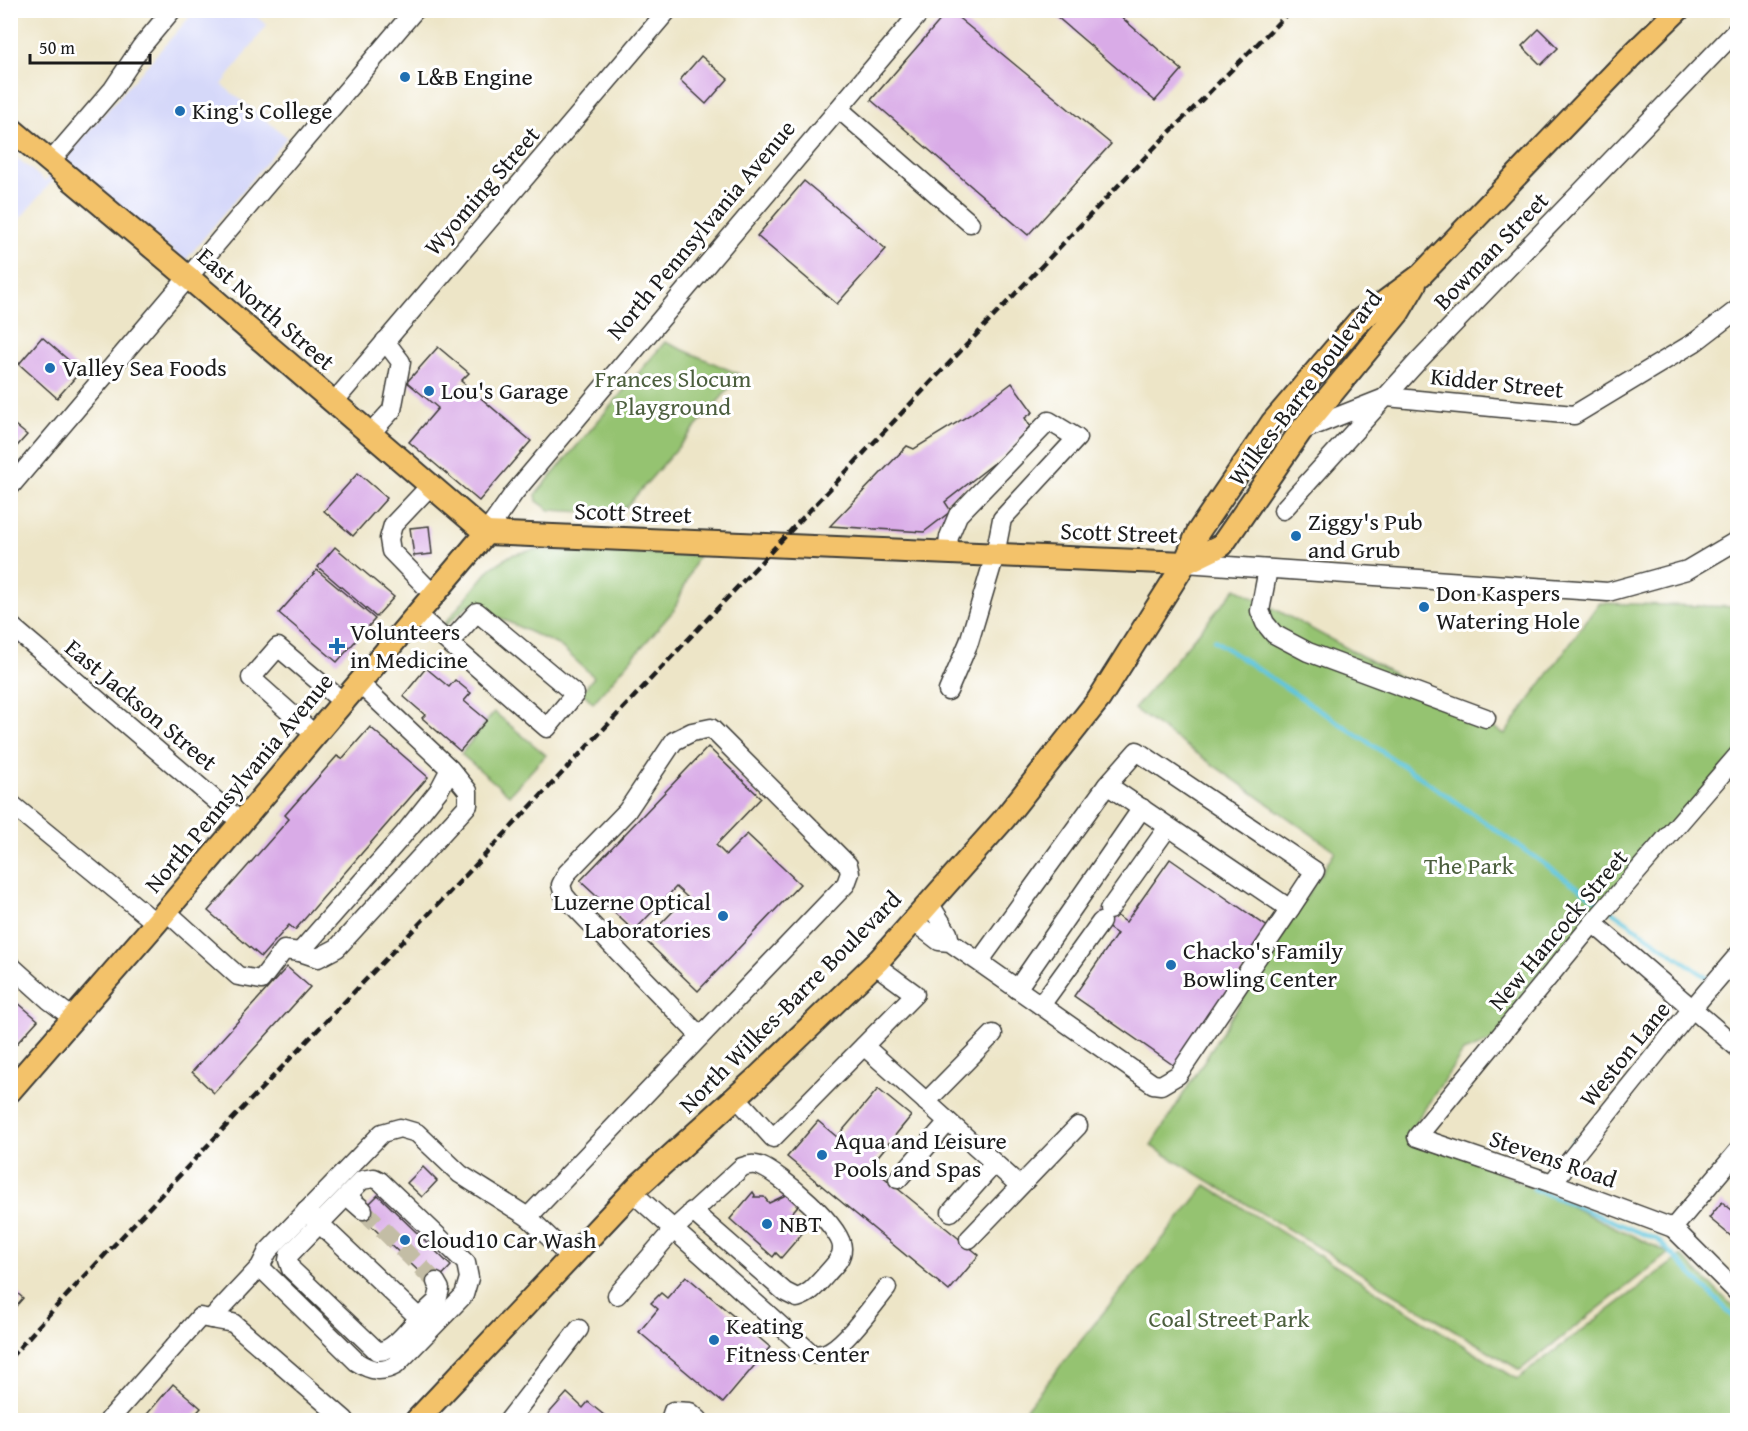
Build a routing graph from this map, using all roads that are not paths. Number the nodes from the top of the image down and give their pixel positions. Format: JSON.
{"nodes":[{"id":1,"x":172,"y":10,"type":"edge"},
{"id":2,"x":415,"y":10,"type":"edge"},
{"id":3,"x":668,"y":10,"type":"edge"},
{"id":4,"x":922,"y":10,"type":"edge"},
{"id":5,"x":1665,"y":10,"type":"edge"},
{"id":6,"x":1678,"y":10,"type":"edge"},
{"id":7,"x":1737,"y":29,"type":"edge"},
{"id":8,"x":1636,"y":51,"type":"junction"},
{"id":9,"x":839,"y":109,"type":"junction"},
{"id":10,"x":10,"y":128,"type":"edge"},
{"id":11,"x":51,"y":161,"type":"junction"},
{"id":12,"x":970,"y":223,"type":"dead end"},
{"id":13,"x":1420,"y":275,"type":"junction"},
{"id":14,"x":189,"y":278,"type":"junction"},
{"id":15,"x":1737,"y":309,"type":"edge"},
{"id":16,"x":386,"y":341,"type":"junction"},
{"id":17,"x":1387,"y":397,"type":"junction"},
{"id":18,"x":333,"y":403,"type":"junction"},
{"id":19,"x":1300,"y":432,"type":"junction"},
{"id":20,"x":369,"y":434,"type":"junction"},
{"id":21,"x":430,"y":486,"type":"junction"},
{"id":22,"x":10,"y":487,"type":"edge"},
{"id":23,"x":1283,"y":510,"type":"dead end"},
{"id":24,"x":486,"y":533,"type":"junction"},
{"id":25,"x":1737,"y":540,"type":"edge"},
{"id":26,"x":947,"y":553,"type":"junction"},
{"id":27,"x":995,"y":555,"type":"junction"},
{"id":28,"x":1185,"y":563,"type":"junction"},
{"id":29,"x":1268,"y":570,"type":"junction"},
{"id":30,"x":434,"y":595,"type":"junction"},
{"id":31,"x":417,"y":615,"type":"junction"},
{"id":32,"x":10,"y":625,"type":"edge"},
{"id":33,"x":449,"y":643,"type":"junction"},
{"id":34,"x":359,"y":683,"type":"junction"},
{"id":35,"x":948,"y":691,"type":"dead end"},
{"id":36,"x":343,"y":702,"type":"junction"},
{"id":37,"x":1486,"y":718,"type":"dead end"},
{"id":38,"x":315,"y":735,"type":"junction"},
{"id":39,"x":1737,"y":755,"type":"edge"},
{"id":40,"x":450,"y":770,"type":"junction"},
{"id":41,"x":1107,"y":785,"type":"junction"},
{"id":42,"x":10,"y":803,"type":"edge"},
{"id":43,"x":1142,"y":808,"type":"junction"},
{"id":44,"x":241,"y":822,"type":"junction"},
{"id":45,"x":1168,"y":827,"type":"junction"},
{"id":46,"x":929,"y":903,"type":"junction"},
{"id":47,"x":1290,"y":909,"type":"junction"},
{"id":48,"x":161,"y":917,"type":"junction"},
{"id":49,"x":914,"y":921,"type":"junction"},
{"id":50,"x":1593,"y":924,"type":"junction"},
{"id":51,"x":950,"y":942,"type":"junction"},
{"id":52,"x":300,"y":952,"type":"junction"},
{"id":53,"x":1737,"y":956,"type":"edge"},
{"id":54,"x":979,"y":962,"type":"junction"},
{"id":55,"x":874,"y":964,"type":"junction"},
{"id":56,"x":10,"y":965,"type":"edge"},
{"id":57,"x":1017,"y":989,"type":"junction"},
{"id":58,"x":1041,"y":1005,"type":"junction"},
{"id":59,"x":1691,"y":1010,"type":"junction"},
{"id":60,"x":74,"y":1019,"type":"junction"},
{"id":61,"x":993,"y":1034,"type":"dead end"},
{"id":62,"x":700,"y":1036,"type":"junction"},
{"id":63,"x":864,"y":1046,"type":"junction"},
{"id":64,"x":1737,"y":1048,"type":"edge"},
{"id":65,"x":10,"y":1091,"type":"edge"},
{"id":66,"x":736,"y":1097,"type":"junction"},
{"id":67,"x":926,"y":1102,"type":"junction"},
{"id":68,"x":948,"y":1122,"type":"junction"},
{"id":69,"x":1078,"y":1125,"type":"dead end"},
{"id":70,"x":1417,"y":1137,"type":"joint"},
{"id":71,"x":1737,"y":1151,"type":"edge"},
{"id":72,"x":994,"y":1164,"type":"junction"},
{"id":73,"x":898,"y":1179,"type":"dead end"},
{"id":74,"x":1552,"y":1183,"type":"junction"},
{"id":75,"x":1019,"y":1185,"type":"junction"},
{"id":76,"x":632,"y":1192,"type":"junction"},
{"id":77,"x":347,"y":1196,"type":"junction"},
{"id":78,"x":363,"y":1210,"type":"tunnel mouth"},
{"id":79,"x":306,"y":1211,"type":"junction"},
{"id":80,"x":692,"y":1211,"type":"junction"},
{"id":81,"x":951,"y":1212,"type":"dead end"},
{"id":82,"x":528,"y":1217,"type":"junction"},
{"id":83,"x":320,"y":1224,"type":"junction"},
{"id":84,"x":1673,"y":1228,"type":"junction"},
{"id":85,"x":674,"y":1229,"type":"junction"},
{"id":86,"x":969,"y":1239,"type":"dead end"},
{"id":87,"x":570,"y":1257,"type":"junction"},
{"id":88,"x":260,"y":1266,"type":"junction"},
{"id":89,"x":436,"y":1282,"type":"dead end"},
{"id":90,"x":887,"y":1288,"type":"dead end"},
{"id":91,"x":1737,"y":1293,"type":"edge"},
{"id":92,"x":617,"y":1295,"type":"dead end"},
{"id":93,"x":419,"y":1318,"type":"junction"},
{"id":94,"x":211,"y":1319,"type":"junction"},
{"id":95,"x":579,"y":1329,"type":"dead end"},
{"id":96,"x":109,"y":1420,"type":"edge"},
{"id":97,"x":345,"y":1420,"type":"edge"},
{"id":98,"x":417,"y":1420,"type":"edge"},
{"id":99,"x":509,"y":1420,"type":"edge"},
{"id":100,"x":670,"y":1420,"type":"edge"},
{"id":101,"x":699,"y":1420,"type":"edge"}],
"edges":[{"from":1,"to":11,"type":"street"},
{"from":2,"to":14,"type":"street"},
{"from":3,"to":16,"type":"street","name":"Wyoming Street"},
{"from":4,"to":9,"type":"street","name":"North Pennsylvania Avenue"},
{"from":5,"to":8,"type":"main road","name":"Wilkes-Barre Boulevard"},
{"from":6,"to":8,"type":"main road","name":"Wilkes-Barre Boulevard"},
{"from":7,"to":17,"type":"street","name":"Bowman Street"},
{"from":8,"to":13,"type":"main road","name":"Wilkes-Barre Boulevard"},
{"from":9,"to":12,"type":"street"},
{"from":9,"to":24,"type":"street","name":"North Pennsylvania Avenue"},
{"from":10,"to":11,"type":"main road","name":"East North Street"},
{"from":11,"to":14,"type":"main road","name":"East North Street"},
{"from":13,"to":19,"type":"main road","name":"Wilkes-Barre Boulevard"},
{"from":13,"to":28,"type":"main road","name":"Wilkes-Barre Boulevard"},
{"from":14,"to":18,"type":"main road","name":"East North Street"},
{"from":14,"to":22,"type":"street"},
{"from":15,"to":17,"type":"street","name":"Kidder Street"},
{"from":16,"to":18,"type":"street","name":"Wyoming Street"},
{"from":16,"to":20,"type":"street"},
{"from":17,"to":19,"type":"street","name":"Kidder Street"},
{"from":17,"to":23,"type":"street","name":"Bowman Street"},
{"from":18,"to":20,"type":"main road","name":"East North Street"},
{"from":19,"to":28,"type":"main road","name":"Wilkes-Barre Boulevard"},
{"from":20,"to":21,"type":"main road","name":"East North Street"},
{"from":21,"to":24,"type":"main road","name":"East North Street"},
{"from":21,"to":30,"type":"street"},
{"from":24,"to":26,"type":"main road","name":"Scott Street"},
{"from":24,"to":30,"type":"main road","name":"North Pennsylvania Avenue"},
{"from":25,"to":29,"type":"street","name":"Scott Street"},
{"from":26,"to":27,"type":"main road","name":"Scott Street"},
{"from":26,"to":27,"type":"street"},
{"from":27,"to":28,"type":"main road","name":"Scott Street"},
{"from":27,"to":35,"type":"street"},
{"from":28,"to":29,"type":"street","name":"Scott Street"},
{"from":28,"to":46,"type":"main road","name":"North Wilkes-Barre Boulevard"},
{"from":29,"to":37,"type":"street"},
{"from":30,"to":31,"type":"main road","name":"North Pennsylvania Avenue"},
{"from":31,"to":33,"type":"street"},
{"from":31,"to":34,"type":"main road","name":"North Pennsylvania Avenue"},
{"from":32,"to":44,"type":"street","name":"East Jackson Street"},
{"from":33,"to":33,"type":"street"},
{"from":34,"to":36,"type":"main road","name":"North Pennsylvania Avenue"},
{"from":34,"to":40,"type":"street"},
{"from":36,"to":38,"type":"main road","name":"North Pennsylvania Avenue"},
{"from":36,"to":38,"type":"street"},
{"from":38,"to":44,"type":"main road","name":"North Pennsylvania Avenue"},
{"from":39,"to":50,"type":"street","name":"New Hancock Street"},
{"from":40,"to":52,"type":"street"},
{"from":40,"to":52,"type":"street"},
{"from":41,"to":43,"type":"street"},
{"from":41,"to":47,"type":"street"},
{"from":41,"to":54,"type":"street"},
{"from":42,"to":48,"type":"street"},
{"from":43,"to":45,"type":"street"},
{"from":43,"to":57,"type":"street"},
{"from":44,"to":48,"type":"main road","name":"North Pennsylvania Avenue"},
{"from":45,"to":47,"type":"street"},
{"from":45,"to":58,"type":"street"},
{"from":46,"to":49,"type":"main road","name":"North Wilkes-Barre Boulevard"},
{"from":46,"to":51,"type":"street"},
{"from":47,"to":58,"type":"street"},
{"from":48,"to":52,"type":"street"},
{"from":48,"to":60,"type":"main road","name":"North Pennsylvania Avenue"},
{"from":49,"to":51,"type":"street"},
{"from":49,"to":55,"type":"main road","name":"North Wilkes-Barre Boulevard"},
{"from":50,"to":59,"type":"street"},
{"from":50,"to":70,"type":"street","name":"New Hancock Street"},
{"from":51,"to":54,"type":"street"},
{"from":53,"to":59,"type":"street","name":"Weston Lane"},
{"from":54,"to":57,"type":"street"},
{"from":55,"to":63,"type":"street"},
{"from":55,"to":66,"type":"main road","name":"North Wilkes-Barre Boulevard"},
{"from":56,"to":60,"type":"street"},
{"from":57,"to":58,"type":"street"},
{"from":59,"to":64,"type":"street"},
{"from":59,"to":74,"type":"street","name":"Weston Lane"},
{"from":60,"to":65,"type":"main road","name":"North Pennsylvania Avenue"},
{"from":61,"to":67,"type":"street"},
{"from":62,"to":62,"type":"street"},
{"from":62,"to":82,"type":"street"},
{"from":63,"to":66,"type":"street"},
{"from":63,"to":67,"type":"street"},
{"from":66,"to":76,"type":"main road","name":"North Wilkes-Barre Boulevard"},
{"from":67,"to":68,"type":"street"},
{"from":68,"to":72,"type":"street"},
{"from":68,"to":73,"type":"street"},
{"from":69,"to":75,"type":"street"},
{"from":70,"to":74,"type":"street","name":"Stevens Road"},
{"from":71,"to":84,"type":"street"},
{"from":72,"to":75,"type":"street"},
{"from":72,"to":81,"type":"street"},
{"from":74,"to":84,"type":"street","name":"Stevens Road"},
{"from":75,"to":86,"type":"street"},
{"from":76,"to":85,"type":"street"},
{"from":76,"to":87,"type":"main road","name":"North Wilkes-Barre Boulevard"},
{"from":77,"to":78,"type":"street"},
{"from":77,"to":83,"type":"street"},
{"from":77,"to":88,"type":"street"},
{"from":79,"to":82,"type":"street"},
{"from":79,"to":83,"type":"street"},
{"from":79,"to":88,"type":"street"},
{"from":80,"to":80,"type":"street"},
{"from":80,"to":85,"type":"street"},
{"from":82,"to":87,"type":"street"},
{"from":83,"to":93,"type":"street"},
{"from":83,"to":93,"type":"street"},
{"from":84,"to":91,"type":"street"},
{"from":85,"to":90,"type":"street"},
{"from":85,"to":92,"type":"street"},
{"from":87,"to":98,"type":"main road","name":"North Wilkes-Barre Boulevard"},
{"from":88,"to":94,"type":"street"},
{"from":89,"to":93,"type":"street"},
{"from":94,"to":96,"type":"street"},
{"from":94,"to":97,"type":"street"},
{"from":95,"to":99,"type":"street"},
{"from":100,"to":101,"type":"street"}]}
